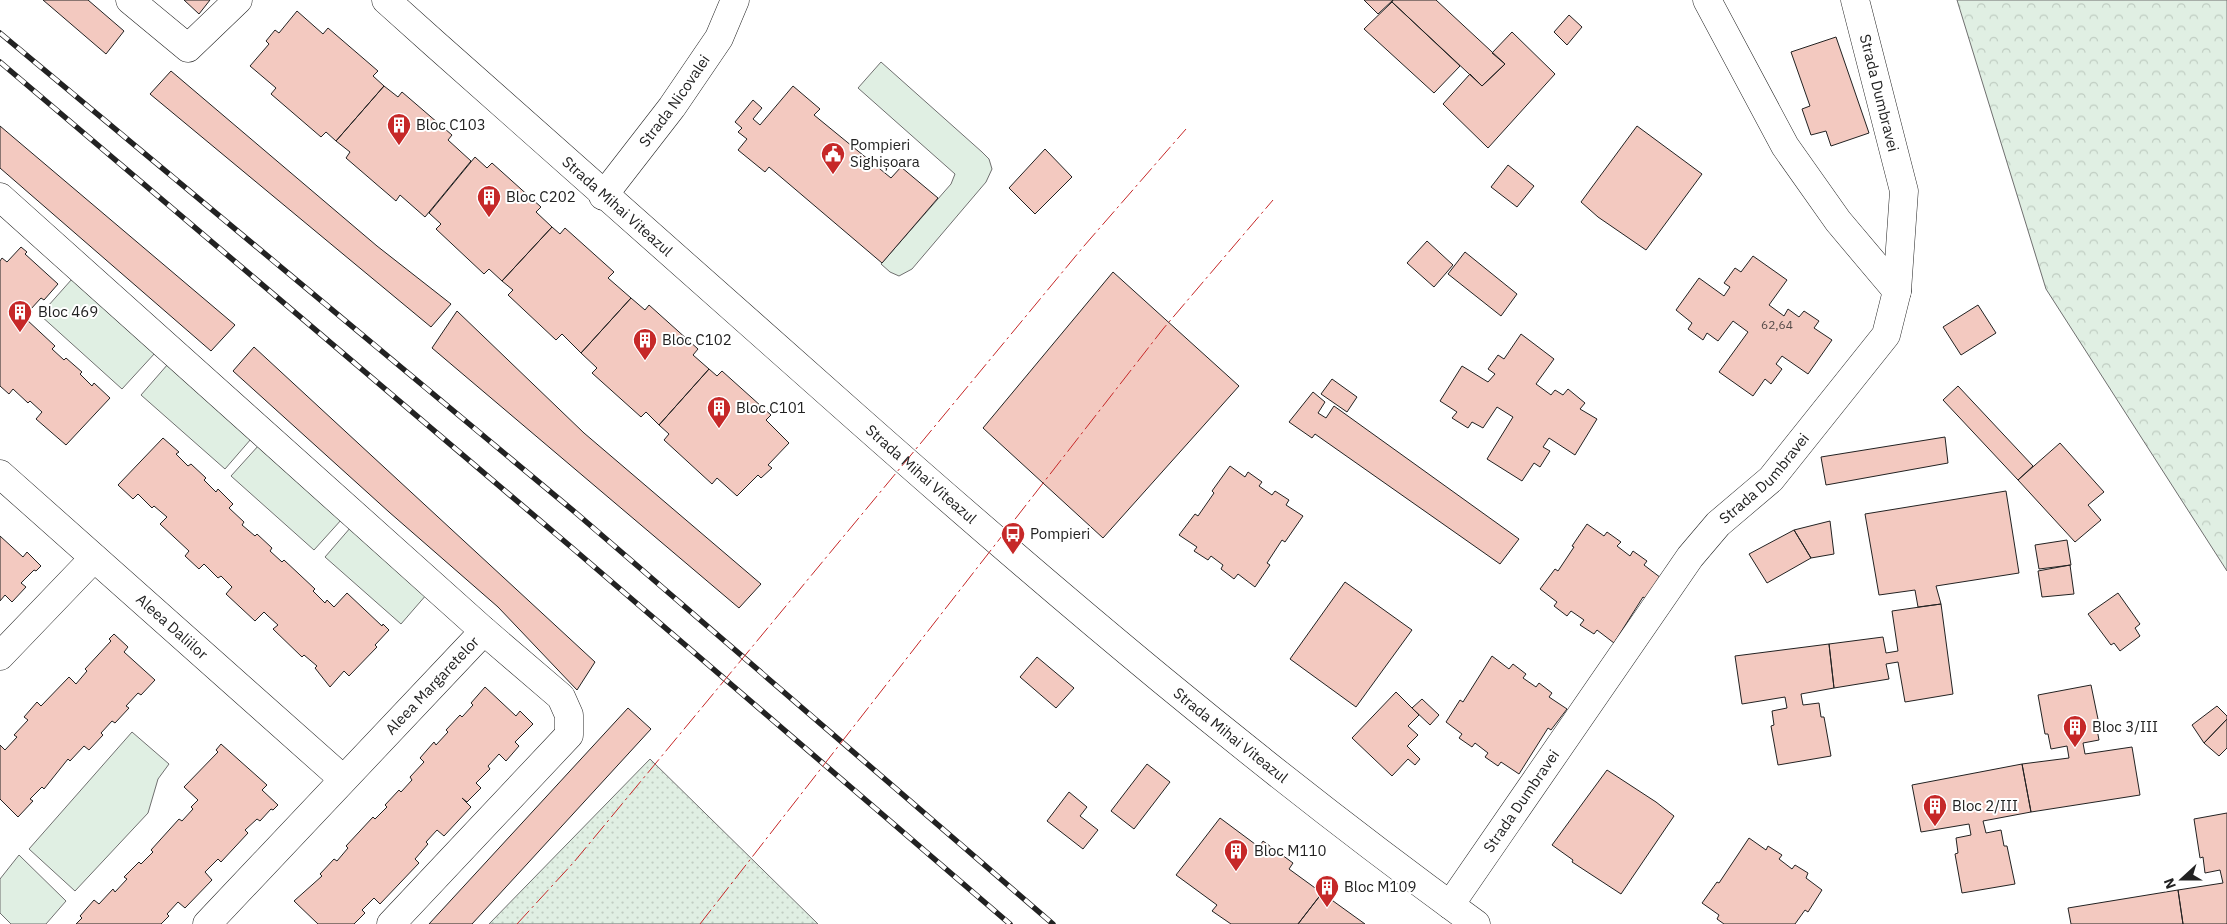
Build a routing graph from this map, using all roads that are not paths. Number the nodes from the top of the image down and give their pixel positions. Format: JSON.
{"nodes":[{"id":1,"x":130,"y":0,"type":"edge"},
{"id":2,"x":238,"y":0,"type":"edge"},
{"id":3,"x":386,"y":0,"type":"edge"},
{"id":4,"x":735,"y":0,"type":"edge"},
{"id":5,"x":1707,"y":0,"type":"edge"},
{"id":6,"x":1855,"y":0,"type":"edge"},
{"id":7,"x":603,"y":196,"type":"junction"},
{"id":8,"x":0,"y":197,"type":"edge"},
{"id":9,"x":1896,"y":291,"type":"junction"},
{"id":10,"x":0,"y":474,"type":"edge"},
{"id":11,"x":94,"y":558,"type":"junction"},
{"id":12,"x":484,"y":631,"type":"junction"},
{"id":13,"x":0,"y":656,"type":"edge"},
{"id":14,"x":343,"y":779,"type":"junction"},
{"id":15,"x":1450,"y":905,"type":"junction"},
{"id":16,"x":207,"y":924,"type":"edge"},
{"id":17,"x":391,"y":924,"type":"edge"},
{"id":18,"x":1476,"y":924,"type":"edge"}],
"edges":[{"from":1,"to":2,"type":"main road"},
{"from":3,"to":7,"type":"main road","name":"Strada Mihai Viteazul"},
{"from":4,"to":7,"type":"main road","name":"Strada Nicovalei"},
{"from":5,"to":9,"type":"main road"},
{"from":6,"to":9,"type":"main road","name":"Strada Dumbravei"},
{"from":7,"to":15,"type":"main road","name":"Strada Mihai Viteazul"},
{"from":8,"to":12,"type":"main road"},
{"from":9,"to":15,"type":"main road","name":"Strada Dumbravei"},
{"from":10,"to":11,"type":"main road","name":"Aleea Daliilor"},
{"from":11,"to":13,"type":"main road"},
{"from":11,"to":14,"type":"main road","name":"Aleea Daliilor"},
{"from":12,"to":14,"type":"main road","name":"Aleea Margaretelor"},
{"from":12,"to":17,"type":"main road","name":"Aleea Margaretelor"},
{"from":14,"to":16,"type":"main road","name":"Aleea Margaretelor"},
{"from":15,"to":18,"type":"main road","name":"Strada Mihai Viteazul"}]}
